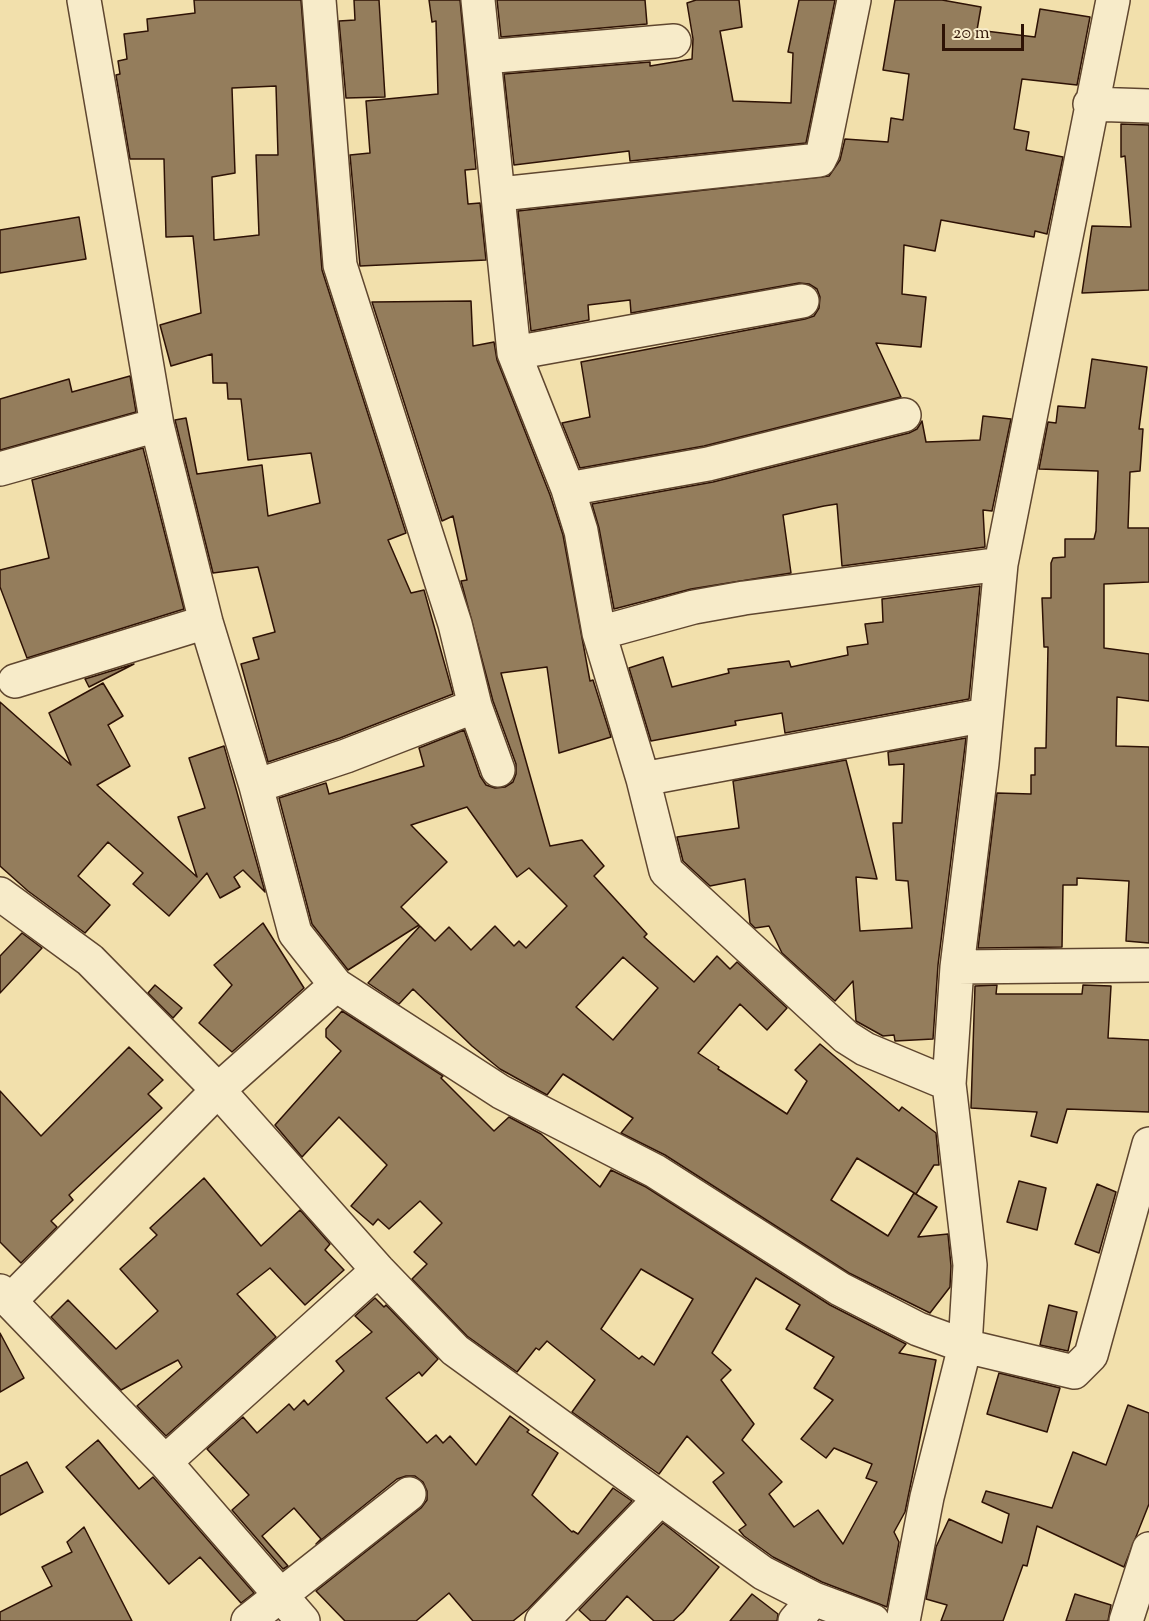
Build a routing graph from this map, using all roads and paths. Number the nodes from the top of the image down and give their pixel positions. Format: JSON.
{"nodes":[{"id":1,"x":84,"y":0,"type":"edge"},
{"id":2,"x":319,"y":0,"type":"edge"},
{"id":3,"x":478,"y":0,"type":"edge"},
{"id":4,"x":854,"y":0,"type":"edge"},
{"id":5,"x":1113,"y":0,"type":"edge"},
{"id":6,"x":674,"y":41,"type":"dead end"},
{"id":7,"x":484,"y":57,"type":"junction"},
{"id":8,"x":1090,"y":104,"type":"junction"},
{"id":9,"x":1149,"y":106,"type":"edge"},
{"id":10,"x":500,"y":194,"type":"junction"},
{"id":11,"x":802,"y":301,"type":"dead end"},
{"id":12,"x":514,"y":353,"type":"junction"},
{"id":13,"x":904,"y":415,"type":"dead end"},
{"id":14,"x":157,"y":425,"type":"junction"},
{"id":15,"x":0,"y":469,"type":"edge"},
{"id":16,"x":568,"y":489,"type":"junction"},
{"id":17,"x":1001,"y":564,"type":"junction"},
{"id":18,"x":206,"y":622,"type":"junction"},
{"id":19,"x":599,"y":633,"type":"junction"},
{"id":20,"x":15,"y":681,"type":"dead end"},
{"id":21,"x":475,"y":706,"type":"junction"},
{"id":22,"x":986,"y":715,"type":"junction"},
{"id":23,"x":498,"y":770,"type":"dead end"},
{"id":24,"x":643,"y":779,"type":"junction"},
{"id":25,"x":255,"y":786,"type":"junction"},
{"id":26,"x":0,"y":894,"type":"edge"},
{"id":27,"x":1149,"y":965,"type":"edge"},
{"id":28,"x":957,"y":967,"type":"junction"},
{"id":29,"x":336,"y":985,"type":"junction"},
{"id":30,"x":949,"y":1084,"type":"junction"},
{"id":31,"x":218,"y":1090,"type":"junction"},
{"id":32,"x":1149,"y":1144,"type":"edge"},
{"id":33,"x":378,"y":1270,"type":"junction"},
{"id":34,"x":5,"y":1296,"type":"edge"},
{"id":35,"x":965,"y":1346,"type":"junction"},
{"id":36,"x":165,"y":1462,"type":"junction"},
{"id":37,"x":409,"y":1494,"type":"dead end"},
{"id":38,"x":660,"y":1499,"type":"junction"},
{"id":39,"x":1149,"y":1549,"type":"edge"},
{"id":40,"x":281,"y":1597,"type":"junction"},
{"id":41,"x":805,"y":1610,"type":"edge"},
{"id":42,"x":248,"y":1621,"type":"edge"},
{"id":43,"x":303,"y":1621,"type":"edge"},
{"id":44,"x":542,"y":1621,"type":"edge"},
{"id":45,"x":873,"y":1621,"type":"edge"},
{"id":46,"x":903,"y":1621,"type":"edge"},
{"id":47,"x":1126,"y":1621,"type":"edge"}],
"edges":[{"from":1,"to":14,"type":"street"},
{"from":2,"to":21,"type":"street"},
{"from":3,"to":7,"type":"street"},
{"from":4,"to":10,"type":"street"},
{"from":5,"to":8,"type":"street"},
{"from":6,"to":7,"type":"street"},
{"from":7,"to":10,"type":"street"},
{"from":8,"to":9,"type":"street"},
{"from":8,"to":17,"type":"street"},
{"from":10,"to":12,"type":"street"},
{"from":11,"to":12,"type":"street"},
{"from":12,"to":16,"type":"street"},
{"from":13,"to":16,"type":"street"},
{"from":14,"to":15,"type":"street"},
{"from":14,"to":18,"type":"street"},
{"from":16,"to":19,"type":"street"},
{"from":17,"to":19,"type":"street"},
{"from":17,"to":22,"type":"street"},
{"from":18,"to":20,"type":"street"},
{"from":18,"to":25,"type":"street"},
{"from":19,"to":24,"type":"street"},
{"from":21,"to":23,"type":"street"},
{"from":21,"to":25,"type":"street"},
{"from":22,"to":24,"type":"street"},
{"from":22,"to":28,"type":"street"},
{"from":24,"to":30,"type":"street"},
{"from":25,"to":29,"type":"street"},
{"from":26,"to":31,"type":"street"},
{"from":27,"to":28,"type":"street"},
{"from":28,"to":30,"type":"street"},
{"from":29,"to":31,"type":"street"},
{"from":29,"to":35,"type":"street"},
{"from":30,"to":35,"type":"street"},
{"from":31,"to":33,"type":"street"},
{"from":31,"to":34,"type":"street"},
{"from":32,"to":35,"type":"street"},
{"from":33,"to":36,"type":"street"},
{"from":33,"to":38,"type":"street"},
{"from":34,"to":36,"type":"street"},
{"from":35,"to":46,"type":"street"},
{"from":36,"to":40,"type":"street"},
{"from":37,"to":40,"type":"street"},
{"from":38,"to":41,"type":"street"},
{"from":38,"to":44,"type":"street"},
{"from":39,"to":47,"type":"street"},
{"from":40,"to":42,"type":"street"},
{"from":40,"to":43,"type":"street"},
{"from":41,"to":45,"type":"street"}]}
